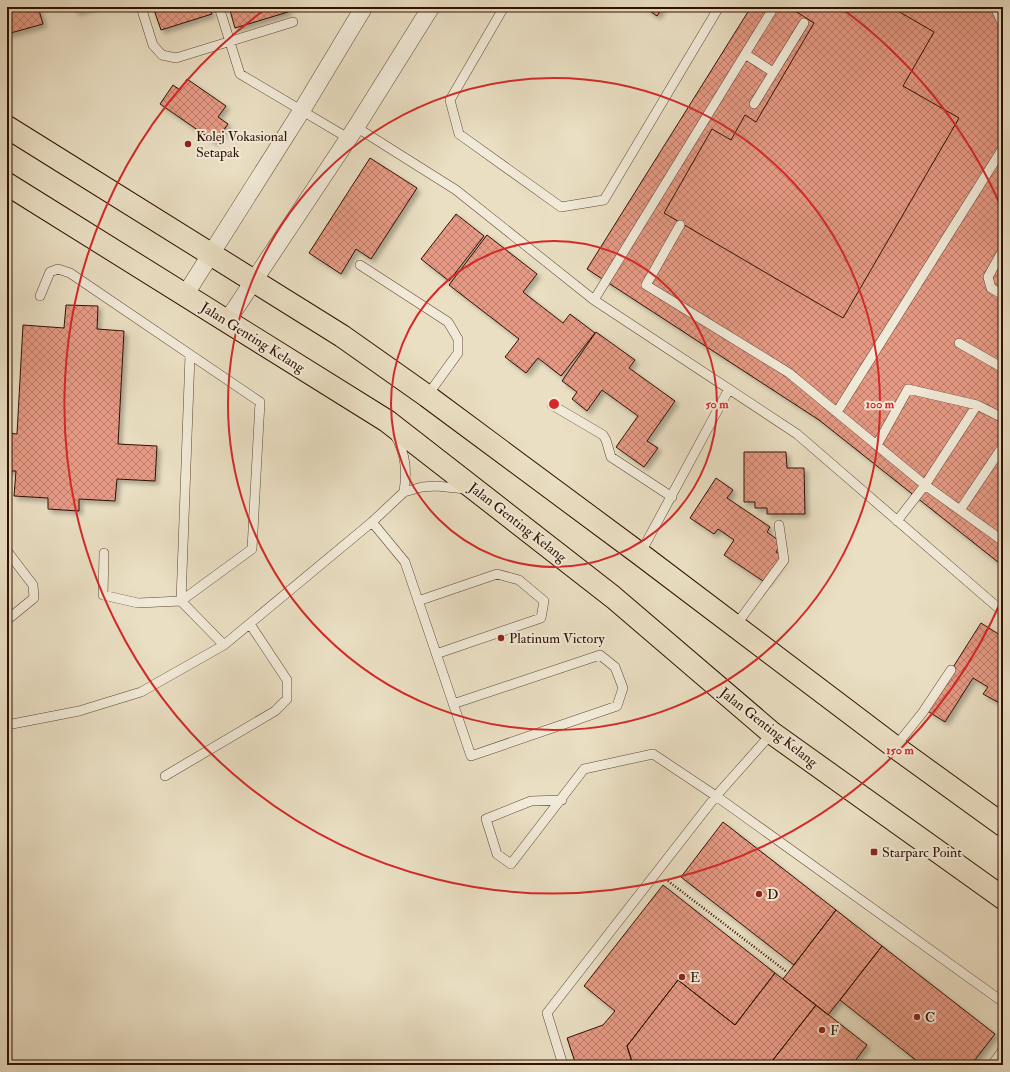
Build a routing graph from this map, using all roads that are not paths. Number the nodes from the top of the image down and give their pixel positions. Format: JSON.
{"nodes":[{"id":1,"x":141,"y":7,"type":"edge"},
{"id":2,"x":219,"y":7,"type":"edge"},
{"id":3,"x":364,"y":7,"type":"edge"},
{"id":4,"x":431,"y":7,"type":"edge"},
{"id":5,"x":504,"y":7,"type":"edge"},
{"id":6,"x":719,"y":7,"type":"edge"},
{"id":7,"x":774,"y":7,"type":"edge"},
{"id":8,"x":995,"y":7,"type":"edge"},
{"id":9,"x":293,"y":22,"type":"dead end"},
{"id":10,"x":804,"y":23,"type":"dead end"},
{"id":11,"x":1003,"y":25,"type":"edge"},
{"id":12,"x":229,"y":42,"type":"junction"},
{"id":13,"x":745,"y":54,"type":"junction"},
{"id":14,"x":774,"y":72,"type":"junction"},
{"id":15,"x":754,"y":104,"type":"dead end"},
{"id":16,"x":302,"y":110,"type":"junction"},
{"id":17,"x":7,"y":127,"type":"edge"},
{"id":18,"x":352,"y":132,"type":"junction"},
{"id":19,"x":1003,"y":148,"type":"edge"},
{"id":20,"x":7,"y":184,"type":"edge"},
{"id":21,"x":680,"y":225,"type":"dead end"},
{"id":22,"x":1003,"y":250,"type":"edge"},
{"id":23,"x":210,"y":253,"type":"junction"},
{"id":24,"x":360,"y":265,"type":"dead end"},
{"id":25,"x":253,"y":280,"type":"junction"},
{"id":26,"x":186,"y":295,"type":"junction"},
{"id":27,"x":1003,"y":295,"type":"edge"},
{"id":28,"x":40,"y":296,"type":"dead end"},
{"id":29,"x":594,"y":300,"type":"junction"},
{"id":30,"x":226,"y":321,"type":"junction"},
{"id":31,"x":959,"y":343,"type":"dead end"},
{"id":32,"x":190,"y":355,"type":"junction"},
{"id":33,"x":1003,"y":368,"type":"edge"},
{"id":34,"x":729,"y":389,"type":"junction"},
{"id":35,"x":427,"y":396,"type":"junction"},
{"id":36,"x":552,"y":405,"type":"dead end"},
{"id":37,"x":977,"y":405,"type":"junction"},
{"id":38,"x":837,"y":412,"type":"junction"},
{"id":39,"x":1003,"y":418,"type":"edge"},
{"id":40,"x":387,"y":421,"type":"junction"},
{"id":41,"x":877,"y":445,"type":"junction"},
{"id":42,"x":1003,"y":446,"type":"edge"},
{"id":43,"x":925,"y":485,"type":"junction"},
{"id":44,"x":479,"y":491,"type":"junction"},
{"id":45,"x":404,"y":492,"type":"junction"},
{"id":46,"x":672,"y":497,"type":"junction"},
{"id":47,"x":960,"y":510,"type":"junction"},
{"id":48,"x":897,"y":521,"type":"junction"},
{"id":49,"x":372,"y":522,"type":"junction"},
{"id":50,"x":779,"y":525,"type":"dead end"},
{"id":51,"x":1003,"y":541,"type":"edge"},
{"id":52,"x":7,"y":551,"type":"edge"},
{"id":53,"x":104,"y":553,"type":"dead end"},
{"id":54,"x":640,"y":554,"type":"junction"},
{"id":55,"x":181,"y":601,"type":"junction"},
{"id":56,"x":418,"y":601,"type":"junction"},
{"id":57,"x":1003,"y":612,"type":"edge"},
{"id":58,"x":7,"y":620,"type":"edge"},
{"id":59,"x":250,"y":624,"type":"junction"},
{"id":60,"x":736,"y":625,"type":"junction"},
{"id":61,"x":224,"y":645,"type":"junction"},
{"id":62,"x":436,"y":654,"type":"junction"},
{"id":63,"x":951,"y":670,"type":"dead end"},
{"id":64,"x":453,"y":704,"type":"junction"},
{"id":65,"x":7,"y":725,"type":"edge"},
{"id":66,"x":772,"y":732,"type":"junction"},
{"id":67,"x":894,"y":747,"type":"junction"},
{"id":68,"x":165,"y":776,"type":"dead end"},
{"id":69,"x":716,"y":796,"type":"junction"},
{"id":70,"x":562,"y":800,"type":"junction"},
{"id":71,"x":1003,"y":825,"type":"edge"},
{"id":72,"x":1003,"y":898,"type":"edge"},
{"id":73,"x":1003,"y":1002,"type":"edge"},
{"id":74,"x":1003,"y":1050,"type":"edge"},
{"id":75,"x":563,"y":1065,"type":"edge"},
{"id":76,"x":992,"y":1065,"type":"edge"}],
"edges":[{"from":1,"to":12,"type":"lane"},
{"from":2,"to":12,"type":"lane"},
{"from":3,"to":16,"type":"street"},
{"from":4,"to":18,"type":"street"},
{"from":5,"to":6,"type":"lane"},
{"from":7,"to":13,"type":"lane"},
{"from":8,"to":11,"type":"lane"},
{"from":9,"to":12,"type":"lane"},
{"from":10,"to":14,"type":"lane"},
{"from":12,"to":16,"type":"lane"},
{"from":13,"to":14,"type":"lane"},
{"from":13,"to":29,"type":"lane"},
{"from":14,"to":15,"type":"lane"},
{"from":16,"to":18,"type":"lane"},
{"from":16,"to":23,"type":"street"},
{"from":17,"to":23,"type":"main road"},
{"from":18,"to":25,"type":"street"},
{"from":18,"to":29,"type":"lane"},
{"from":19,"to":38,"type":"lane"},
{"from":20,"to":26,"type":"main road","name":"Jalan Genting Kelang"},
{"from":21,"to":38,"type":"lane"},
{"from":22,"to":27,"type":"lane"},
{"from":23,"to":25,"type":"main road"},
{"from":23,"to":26,"type":"street"},
{"from":24,"to":35,"type":"lane"},
{"from":25,"to":30,"type":"street"},
{"from":25,"to":35,"type":"main road"},
{"from":26,"to":30,"type":"main road","name":"Jalan Genting Kelang"},
{"from":28,"to":32,"type":"lane"},
{"from":29,"to":34,"type":"lane"},
{"from":30,"to":40,"type":"main road","name":"Jalan Genting Kelang"},
{"from":31,"to":33,"type":"lane"},
{"from":32,"to":55,"type":"lane"},
{"from":32,"to":55,"type":"lane"},
{"from":34,"to":46,"type":"lane"},
{"from":34,"to":48,"type":"lane"},
{"from":35,"to":54,"type":"main road"},
{"from":36,"to":46,"type":"lane"},
{"from":37,"to":39,"type":"lane"},
{"from":37,"to":41,"type":"lane"},
{"from":37,"to":43,"type":"lane"},
{"from":38,"to":41,"type":"lane"},
{"from":40,"to":44,"type":"main road","name":"Jalan Genting Kelang"},
{"from":40,"to":45,"type":"lane"},
{"from":41,"to":43,"type":"lane"},
{"from":42,"to":47,"type":"lane"},
{"from":43,"to":47,"type":"lane"},
{"from":43,"to":48,"type":"lane"},
{"from":44,"to":45,"type":"lane"},
{"from":44,"to":66,"type":"main road","name":"Jalan Genting Kelang"},
{"from":45,"to":49,"type":"lane"},
{"from":46,"to":54,"type":"lane"},
{"from":47,"to":51,"type":"lane"},
{"from":48,"to":57,"type":"lane"},
{"from":49,"to":56,"type":"lane"},
{"from":49,"to":59,"type":"lane"},
{"from":50,"to":60,"type":"lane"},
{"from":52,"to":58,"type":"lane"},
{"from":53,"to":55,"type":"lane"},
{"from":54,"to":60,"type":"main road"},
{"from":55,"to":61,"type":"lane"},
{"from":56,"to":62,"type":"lane"},
{"from":56,"to":62,"type":"lane"},
{"from":59,"to":61,"type":"lane"},
{"from":59,"to":68,"type":"lane"},
{"from":60,"to":67,"type":"main road"},
{"from":61,"to":65,"type":"lane"},
{"from":62,"to":64,"type":"lane"},
{"from":63,"to":67,"type":"lane"},
{"from":64,"to":64,"type":"lane"},
{"from":66,"to":69,"type":"lane"},
{"from":66,"to":72,"type":"main road","name":"Jalan Genting Kelang"},
{"from":67,"to":71,"type":"main road"},
{"from":69,"to":70,"type":"lane"},
{"from":69,"to":73,"type":"lane"},
{"from":69,"to":75,"type":"lane"},
{"from":70,"to":70,"type":"lane"},
{"from":74,"to":76,"type":"lane"}]}
